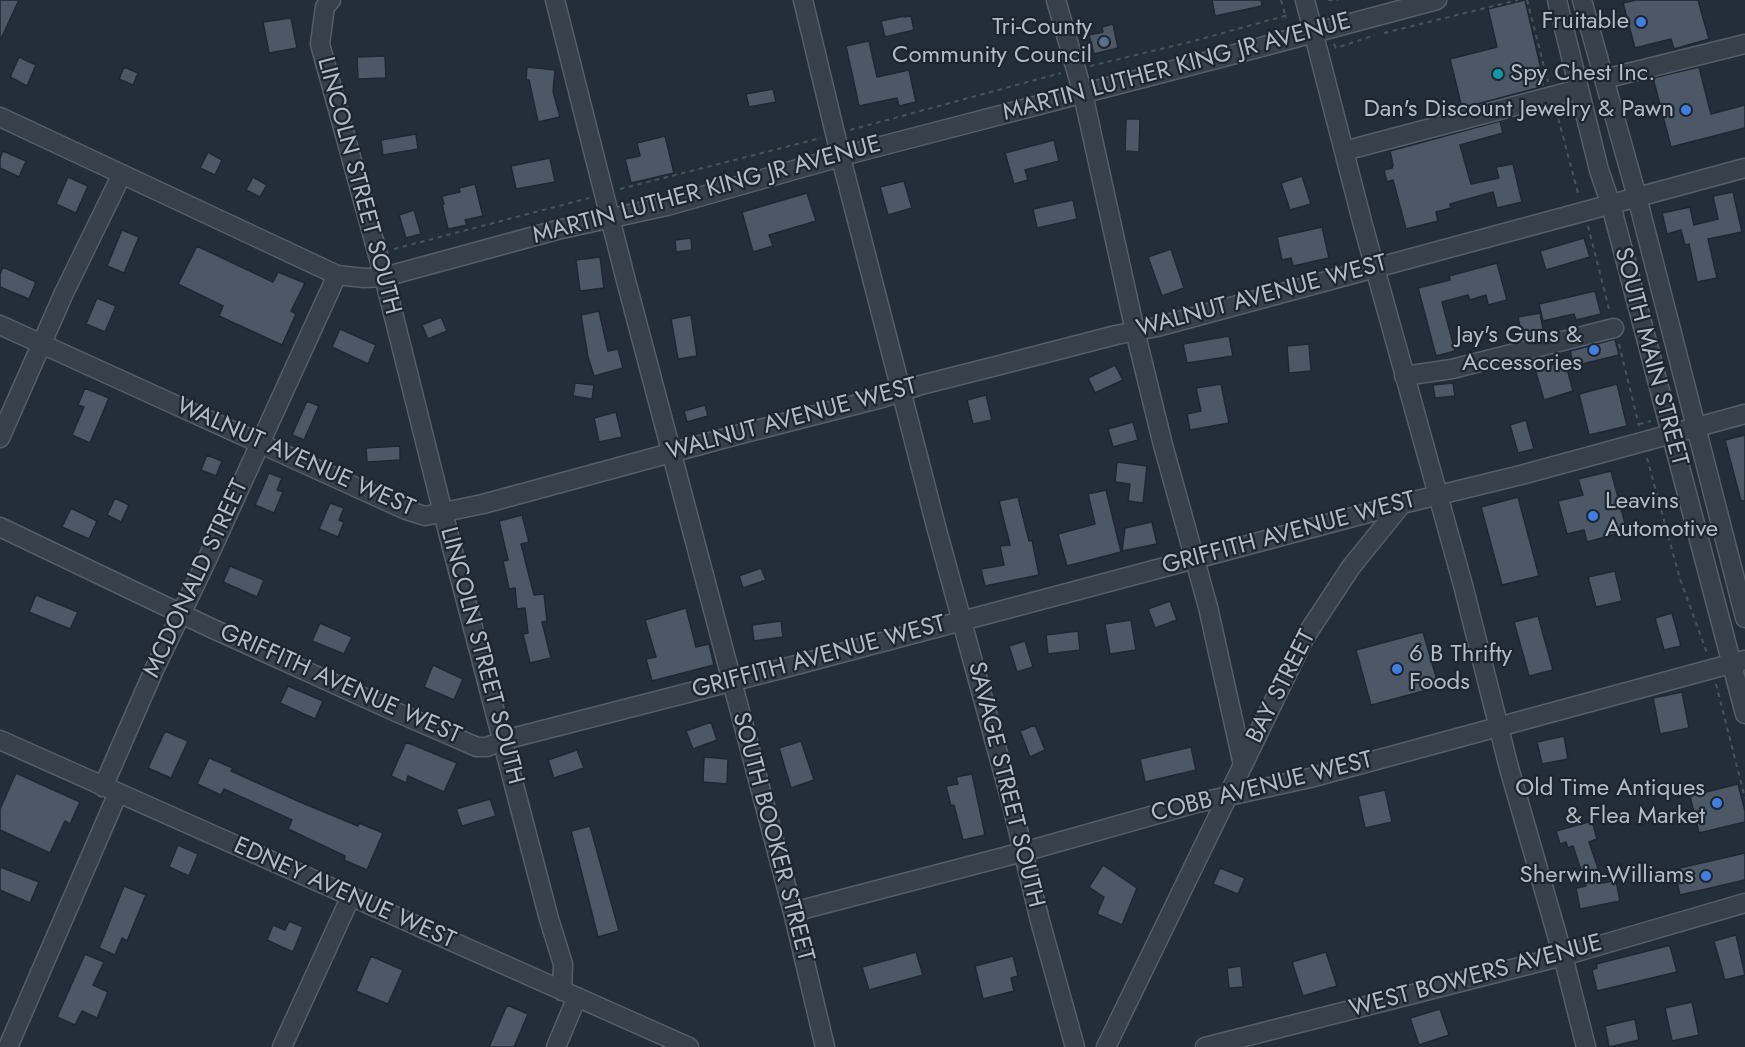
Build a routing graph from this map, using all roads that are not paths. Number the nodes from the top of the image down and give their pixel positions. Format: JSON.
{"nodes":[{"id":1,"x":331,"y":0,"type":"edge"},
{"id":2,"x":555,"y":0,"type":"edge"},
{"id":3,"x":803,"y":0,"type":"edge"},
{"id":4,"x":1056,"y":0,"type":"edge"},
{"id":5,"x":1305,"y":0,"type":"edge"},
{"id":6,"x":1437,"y":0,"type":"edge"},
{"id":7,"x":1557,"y":0,"type":"edge"},
{"id":8,"x":1582,"y":0,"type":"edge"},
{"id":9,"x":1314,"y":33,"type":"junction"},
{"id":10,"x":1745,"y":44,"type":"edge"},
{"id":11,"x":1604,"y":79,"type":"junction"},
{"id":12,"x":1579,"y":89,"type":"junction"},
{"id":13,"x":1083,"y":94,"type":"junction"},
{"id":14,"x":0,"y":117,"type":"edge"},
{"id":15,"x":1344,"y":151,"type":"junction"},
{"id":16,"x":841,"y":158,"type":"junction"},
{"id":17,"x":1745,"y":168,"type":"edge"},
{"id":18,"x":122,"y":174,"type":"junction"},
{"id":19,"x":1637,"y":197,"type":"junction"},
{"id":20,"x":1611,"y":205,"type":"junction"},
{"id":21,"x":611,"y":218,"type":"junction"},
{"id":22,"x":1375,"y":267,"type":"junction"},
{"id":23,"x":337,"y":275,"type":"junction"},
{"id":24,"x":384,"y":277,"type":"junction"},
{"id":25,"x":0,"y":325,"type":"edge"},
{"id":26,"x":1614,"y":328,"type":"road end"},
{"id":27,"x":1135,"y":331,"type":"junction"},
{"id":28,"x":42,"y":344,"type":"junction"},
{"id":29,"x":1404,"y":376,"type":"junction"},
{"id":30,"x":901,"y":392,"type":"junction"},
{"id":31,"x":1745,"y":414,"type":"edge"},
{"id":32,"x":1695,"y":427,"type":"junction"},
{"id":33,"x":1670,"y":434,"type":"junction"},
{"id":34,"x":0,"y":438,"type":"edge"},
{"id":35,"x":260,"y":442,"type":"junction"},
{"id":36,"x":673,"y":452,"type":"junction"},
{"id":37,"x":1437,"y":495,"type":"junction"},
{"id":38,"x":1402,"y":504,"type":"junction"},
{"id":39,"x":443,"y":513,"type":"junction"},
{"id":40,"x":0,"y":527,"type":"edge"},
{"id":41,"x":1195,"y":559,"type":"junction"},
{"id":42,"x":181,"y":613,"type":"junction"},
{"id":43,"x":1745,"y":618,"type":"edge"},
{"id":44,"x":963,"y":621,"type":"junction"},
{"id":45,"x":1738,"y":661,"type":"edge"},
{"id":46,"x":731,"y":681,"type":"junction"},
{"id":47,"x":1745,"y":714,"type":"edge"},
{"id":48,"x":1499,"y":726,"type":"junction"},
{"id":49,"x":0,"y":740,"type":"edge"},
{"id":50,"x":504,"y":740,"type":"junction"},
{"id":51,"x":1243,"y":765,"type":"junction"},
{"id":52,"x":111,"y":790,"type":"junction"},
{"id":53,"x":1226,"y":797,"type":"junction"},
{"id":54,"x":1023,"y":852,"type":"junction"},
{"id":55,"x":351,"y":896,"type":"junction"},
{"id":56,"x":1744,"y":908,"type":"edge"},
{"id":57,"x":792,"y":912,"type":"junction"},
{"id":58,"x":1563,"y":956,"type":"junction"},
{"id":59,"x":570,"y":994,"type":"junction"},
{"id":60,"x":8,"y":1047,"type":"edge"},
{"id":61,"x":282,"y":1047,"type":"edge"},
{"id":62,"x":556,"y":1047,"type":"edge"},
{"id":63,"x":689,"y":1047,"type":"edge"},
{"id":64,"x":825,"y":1047,"type":"edge"},
{"id":65,"x":1075,"y":1047,"type":"edge"},
{"id":66,"x":1106,"y":1047,"type":"edge"},
{"id":67,"x":1205,"y":1047,"type":"edge"},
{"id":68,"x":1586,"y":1047,"type":"edge"}],
"edges":[{"from":1,"to":24,"type":"street","name":"LINCOLN STREET SOUTH"},
{"from":2,"to":21,"type":"street","name":"SOUTH BOOKER STREET"},
{"from":3,"to":16,"type":"street","name":"SAVAGE STREET SOUTH"},
{"from":4,"to":13,"type":"street"},
{"from":5,"to":9,"type":"street"},
{"from":6,"to":9,"type":"street","name":"MARTIN LUTHER KING JR AVENUE"},
{"from":7,"to":12,"type":"street","name":"SOUTH MAIN STREET"},
{"from":8,"to":11,"type":"street","name":"SOUTH MAIN STREET"},
{"from":9,"to":13,"type":"street","name":"MARTIN LUTHER KING JR AVENUE"},
{"from":9,"to":15,"type":"street"},
{"from":10,"to":11,"type":"street"},
{"from":11,"to":19,"type":"street","name":"SOUTH MAIN STREET"},
{"from":12,"to":15,"type":"street"},
{"from":12,"to":20,"type":"street","name":"SOUTH MAIN STREET"},
{"from":13,"to":16,"type":"street","name":"MARTIN LUTHER KING JR AVENUE"},
{"from":13,"to":27,"type":"street"},
{"from":14,"to":18,"type":"street","name":"MARTIN LUTHER KING JR AVENUE"},
{"from":15,"to":22,"type":"street"},
{"from":16,"to":21,"type":"street","name":"MARTIN LUTHER KING JR AVENUE"},
{"from":16,"to":30,"type":"street","name":"SAVAGE STREET SOUTH"},
{"from":17,"to":19,"type":"street","name":"WALNUT AVENUE WEST"},
{"from":18,"to":23,"type":"street","name":"MARTIN LUTHER KING JR AVENUE"},
{"from":18,"to":28,"type":"street"},
{"from":19,"to":20,"type":"street","name":"WALNUT AVENUE WEST"},
{"from":19,"to":32,"type":"street","name":"SOUTH MAIN STREET"},
{"from":20,"to":22,"type":"street","name":"WALNUT AVENUE WEST"},
{"from":20,"to":33,"type":"street","name":"SOUTH MAIN STREET"},
{"from":21,"to":24,"type":"street","name":"MARTIN LUTHER KING JR AVENUE"},
{"from":21,"to":36,"type":"street","name":"SOUTH BOOKER STREET"},
{"from":22,"to":27,"type":"street","name":"WALNUT AVENUE WEST"},
{"from":22,"to":29,"type":"street"},
{"from":23,"to":24,"type":"street","name":"MARTIN LUTHER KING JR AVENUE"},
{"from":23,"to":35,"type":"street","name":"MCDONALD STREET"},
{"from":24,"to":39,"type":"street","name":"LINCOLN STREET SOUTH"},
{"from":25,"to":28,"type":"street","name":"WALNUT AVENUE WEST"},
{"from":26,"to":29,"type":"street"},
{"from":27,"to":30,"type":"street","name":"WALNUT AVENUE WEST"},
{"from":27,"to":41,"type":"street"},
{"from":28,"to":34,"type":"street"},
{"from":28,"to":35,"type":"street","name":"WALNUT AVENUE WEST"},
{"from":29,"to":37,"type":"street"},
{"from":30,"to":36,"type":"street","name":"WALNUT AVENUE WEST"},
{"from":30,"to":44,"type":"street","name":"SAVAGE STREET SOUTH"},
{"from":31,"to":32,"type":"street","name":"GRIFFITH AVENUE WEST"},
{"from":32,"to":33,"type":"street","name":"GRIFFITH AVENUE WEST"},
{"from":32,"to":43,"type":"street","name":"SOUTH MAIN STREET"},
{"from":33,"to":37,"type":"street","name":"GRIFFITH AVENUE WEST"},
{"from":33,"to":45,"type":"street","name":"SOUTH MAIN STREET"},
{"from":35,"to":39,"type":"street","name":"WALNUT AVENUE WEST"},
{"from":35,"to":42,"type":"street","name":"MCDONALD STREET"},
{"from":36,"to":39,"type":"street","name":"WALNUT AVENUE WEST"},
{"from":36,"to":46,"type":"street","name":"SOUTH BOOKER STREET"},
{"from":37,"to":38,"type":"street","name":"GRIFFITH AVENUE WEST"},
{"from":37,"to":48,"type":"street"},
{"from":38,"to":41,"type":"street","name":"GRIFFITH AVENUE WEST"},
{"from":38,"to":51,"type":"street","name":"BAY STREET"},
{"from":39,"to":50,"type":"street","name":"LINCOLN STREET SOUTH"},
{"from":40,"to":42,"type":"street","name":"GRIFFITH AVENUE WEST"},
{"from":41,"to":44,"type":"street","name":"GRIFFITH AVENUE WEST"},
{"from":41,"to":51,"type":"street"},
{"from":42,"to":50,"type":"street","name":"GRIFFITH AVENUE WEST"},
{"from":42,"to":52,"type":"street","name":"MCDONALD STREET"},
{"from":44,"to":46,"type":"street","name":"GRIFFITH AVENUE WEST"},
{"from":44,"to":54,"type":"street","name":"SAVAGE STREET SOUTH"},
{"from":45,"to":47,"type":"street","name":"SOUTH MAIN STREET"},
{"from":45,"to":48,"type":"street","name":"COBB AVENUE WEST"},
{"from":46,"to":50,"type":"street","name":"GRIFFITH AVENUE WEST"},
{"from":46,"to":57,"type":"street","name":"SOUTH BOOKER STREET"},
{"from":48,"to":53,"type":"street","name":"COBB AVENUE WEST"},
{"from":48,"to":58,"type":"street"},
{"from":49,"to":52,"type":"street","name":"EDNEY AVENUE WEST"},
{"from":50,"to":59,"type":"street","name":"LINCOLN STREET SOUTH"},
{"from":51,"to":53,"type":"street","name":"BAY STREET"},
{"from":52,"to":55,"type":"street","name":"EDNEY AVENUE WEST"},
{"from":52,"to":60,"type":"street","name":"MCDONALD STREET"},
{"from":53,"to":54,"type":"street","name":"COBB AVENUE WEST"},
{"from":53,"to":66,"type":"street","name":"BAY STREET"},
{"from":54,"to":57,"type":"street","name":"COBB AVENUE WEST"},
{"from":54,"to":65,"type":"street","name":"SAVAGE STREET SOUTH"},
{"from":55,"to":59,"type":"street","name":"EDNEY AVENUE WEST"},
{"from":55,"to":61,"type":"street"},
{"from":56,"to":58,"type":"street","name":"WEST BOWERS AVENUE"},
{"from":57,"to":64,"type":"street","name":"SOUTH BOOKER STREET"},
{"from":58,"to":67,"type":"street","name":"WEST BOWERS AVENUE"},
{"from":58,"to":68,"type":"street"},
{"from":59,"to":62,"type":"street","name":"LINCOLN STREET SOUTH"},
{"from":59,"to":63,"type":"street","name":"EDNEY AVENUE WEST"}]}
